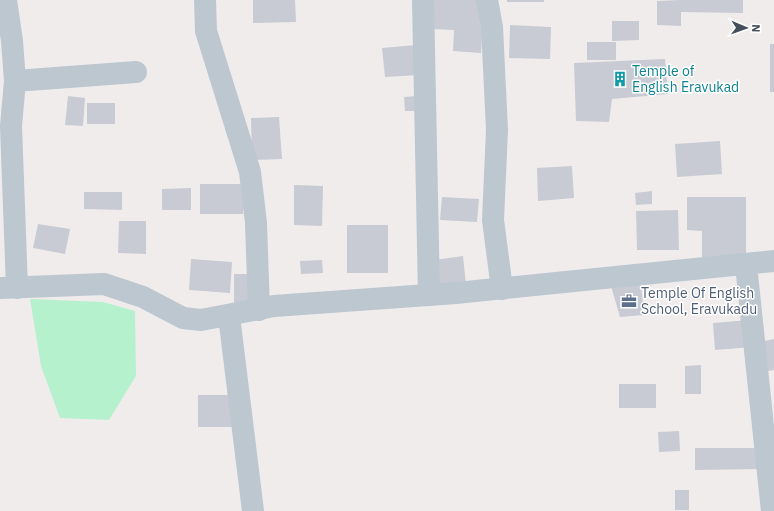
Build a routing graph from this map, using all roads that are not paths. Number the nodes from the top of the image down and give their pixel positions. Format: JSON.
{"nodes":[{"id":1,"x":6,"y":0,"type":"edge"},
{"id":2,"x":205,"y":0,"type":"edge"},
{"id":3,"x":423,"y":0,"type":"edge"},
{"id":4,"x":486,"y":0,"type":"edge"},
{"id":5,"x":136,"y":72,"type":"dead end"},
{"id":6,"x":15,"y":81,"type":"junction"},
{"id":7,"x":774,"y":261,"type":"edge"},
{"id":8,"x":746,"y":265,"type":"junction"},
{"id":9,"x":9,"y":288,"type":"edge"},
{"id":10,"x":502,"y":289,"type":"junction"},
{"id":11,"x":429,"y":295,"type":"junction"},
{"id":12,"x":259,"y":310,"type":"junction"},
{"id":13,"x":229,"y":316,"type":"junction"},
{"id":14,"x":253,"y":511,"type":"edge"},
{"id":15,"x":772,"y":511,"type":"edge"}],
"edges":[{"from":1,"to":6,"type":"street"},
{"from":2,"to":12,"type":"street"},
{"from":3,"to":11,"type":"street"},
{"from":4,"to":10,"type":"street"},
{"from":5,"to":6,"type":"street"},
{"from":6,"to":9,"type":"street"},
{"from":7,"to":8,"type":"street"},
{"from":8,"to":10,"type":"street"},
{"from":8,"to":15,"type":"street"},
{"from":9,"to":13,"type":"street"},
{"from":10,"to":11,"type":"street"},
{"from":11,"to":12,"type":"street"},
{"from":12,"to":13,"type":"street"},
{"from":13,"to":14,"type":"street"}]}
